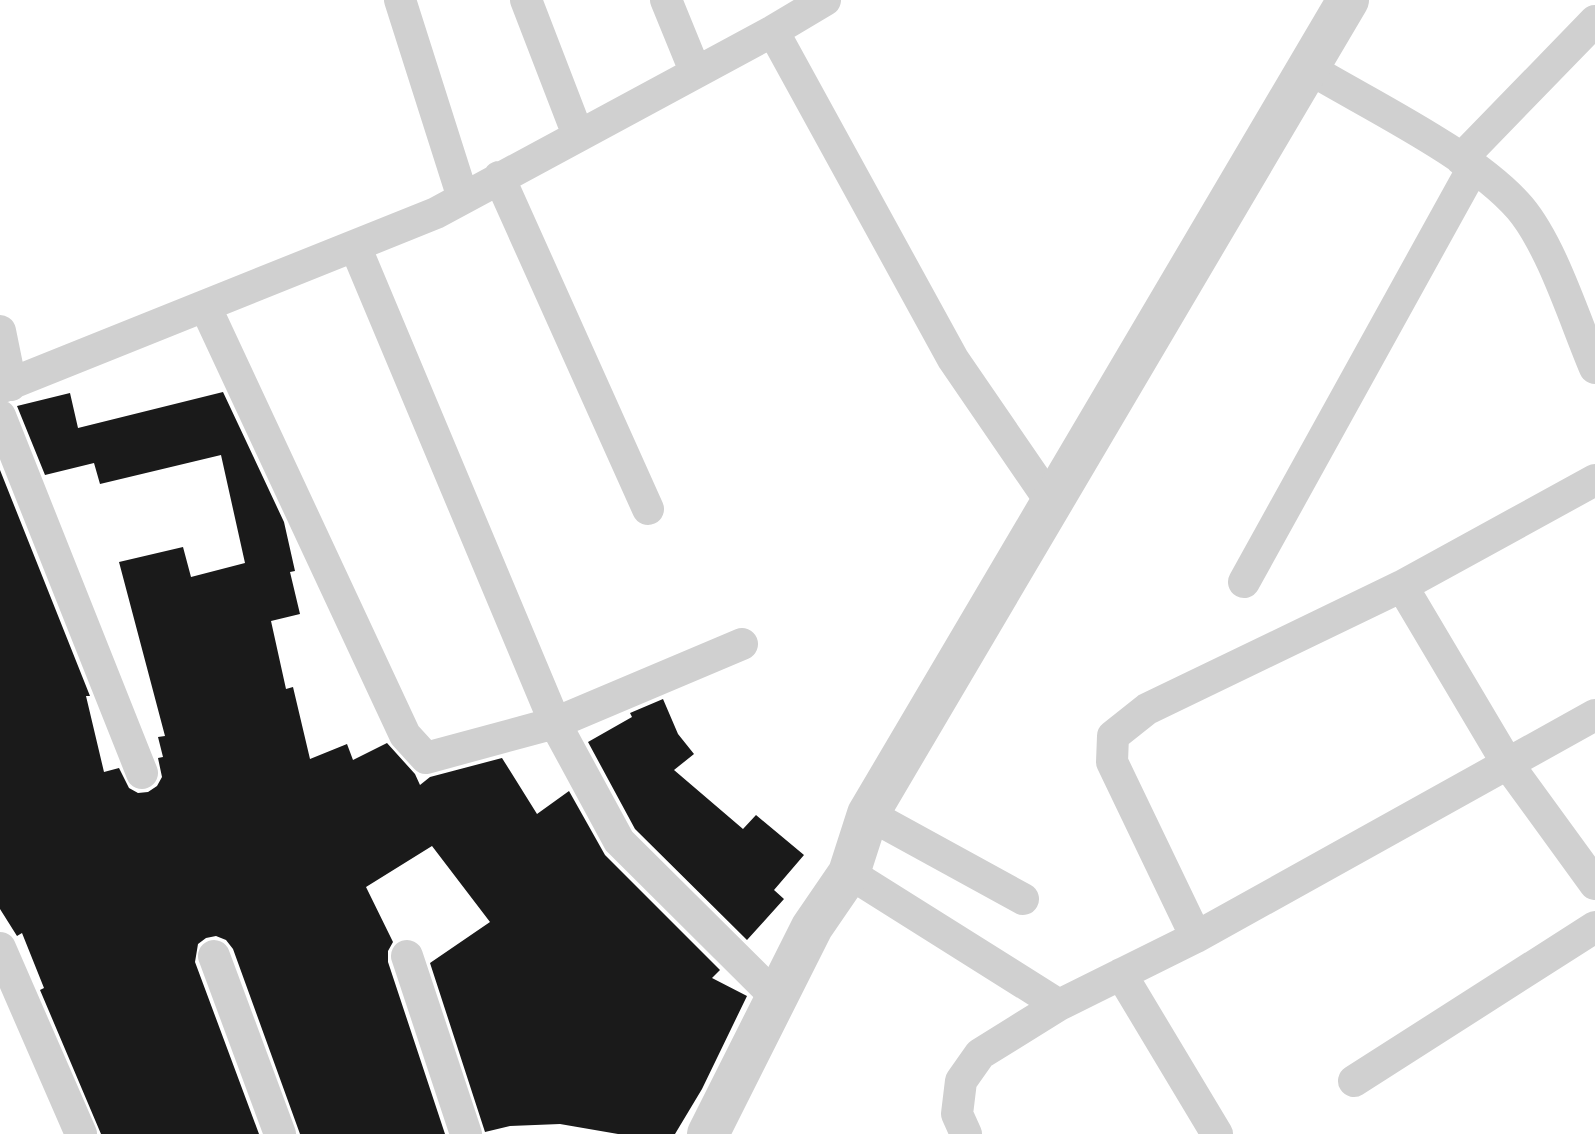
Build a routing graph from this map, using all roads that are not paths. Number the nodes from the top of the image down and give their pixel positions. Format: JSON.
{"nodes":[{"id":1,"x":400,"y":0,"type":"edge"},
{"id":2,"x":526,"y":0,"type":"edge"},
{"id":3,"x":666,"y":0,"type":"edge"},
{"id":4,"x":825,"y":0,"type":"edge"},
{"id":5,"x":1348,"y":0,"type":"edge"},
{"id":6,"x":1595,"y":22,"type":"edge"},
{"id":7,"x":774,"y":31,"type":"junction"},
{"id":8,"x":1310,"y":69,"type":"junction"},
{"id":9,"x":696,"y":71,"type":"junction"},
{"id":10,"x":578,"y":135,"type":"junction"},
{"id":11,"x":1467,"y":163,"type":"junction"},
{"id":12,"x":499,"y":178,"type":"junction"},
{"id":13,"x":463,"y":198,"type":"junction"},
{"id":14,"x":355,"y":246,"type":"junction"},
{"id":15,"x":205,"y":306,"type":"junction"},
{"id":16,"x":0,"y":331,"type":"edge"},
{"id":17,"x":1595,"y":368,"type":"edge"},
{"id":18,"x":5,"y":387,"type":"edge"},
{"id":19,"x":0,"y":416,"type":"edge"},
{"id":20,"x":1595,"y":480,"type":"edge"},
{"id":21,"x":1051,"y":502,"type":"junction"},
{"id":22,"x":648,"y":509,"type":"dead end"},
{"id":23,"x":1244,"y":582,"type":"dead end"},
{"id":24,"x":1402,"y":586,"type":"junction"},
{"id":25,"x":742,"y":644,"type":"dead end"},
{"id":26,"x":1595,"y":715,"type":"edge"},
{"id":27,"x":556,"y":724,"type":"junction"},
{"id":28,"x":1507,"y":763,"type":"junction"},
{"id":29,"x":142,"y":774,"type":"dead end"},
{"id":30,"x":868,"y":814,"type":"junction"},
{"id":31,"x":848,"y":874,"type":"junction"},
{"id":32,"x":1595,"y":884,"type":"edge"},
{"id":33,"x":1022,"y":899,"type":"dead end"},
{"id":34,"x":1595,"y":927,"type":"edge"},
{"id":35,"x":1196,"y":937,"type":"junction"},
{"id":36,"x":2,"y":956,"type":"edge"},
{"id":37,"x":214,"y":956,"type":"dead end"},
{"id":38,"x":407,"y":956,"type":"dead end"},
{"id":39,"x":1122,"y":974,"type":"junction"},
{"id":40,"x":777,"y":998,"type":"junction"},
{"id":41,"x":1059,"y":1005,"type":"junction"},
{"id":42,"x":1354,"y":1081,"type":"dead end"},
{"id":43,"x":77,"y":1133,"type":"edge"},
{"id":44,"x":280,"y":1134,"type":"edge"},
{"id":45,"x":466,"y":1134,"type":"edge"},
{"id":46,"x":708,"y":1134,"type":"edge"},
{"id":47,"x":966,"y":1134,"type":"edge"},
{"id":48,"x":1217,"y":1134,"type":"edge"}],
"edges":[{"from":1,"to":13,"type":"street"},
{"from":2,"to":10,"type":"street"},
{"from":3,"to":9,"type":"street"},
{"from":4,"to":7,"type":"street"},
{"from":5,"to":8,"type":"street"},
{"from":6,"to":11,"type":"street"},
{"from":7,"to":9,"type":"street"},
{"from":7,"to":21,"type":"street"},
{"from":8,"to":11,"type":"street"},
{"from":8,"to":21,"type":"street"},
{"from":9,"to":10,"type":"street"},
{"from":10,"to":12,"type":"street"},
{"from":11,"to":17,"type":"street"},
{"from":11,"to":23,"type":"street"},
{"from":12,"to":13,"type":"street"},
{"from":12,"to":22,"type":"street"},
{"from":13,"to":14,"type":"street"},
{"from":14,"to":15,"type":"street"},
{"from":14,"to":27,"type":"street"},
{"from":15,"to":18,"type":"street"},
{"from":15,"to":27,"type":"street"},
{"from":16,"to":18,"type":"street"},
{"from":19,"to":29,"type":"street"},
{"from":20,"to":24,"type":"street"},
{"from":21,"to":30,"type":"street"},
{"from":24,"to":28,"type":"street"},
{"from":24,"to":35,"type":"street"},
{"from":25,"to":27,"type":"street"},
{"from":26,"to":28,"type":"street"},
{"from":27,"to":40,"type":"street"},
{"from":28,"to":32,"type":"street"},
{"from":28,"to":35,"type":"street"},
{"from":30,"to":31,"type":"street"},
{"from":30,"to":33,"type":"street"},
{"from":31,"to":40,"type":"street"},
{"from":31,"to":41,"type":"street"},
{"from":34,"to":42,"type":"street"},
{"from":35,"to":39,"type":"street"},
{"from":36,"to":43,"type":"street"},
{"from":37,"to":44,"type":"street"},
{"from":38,"to":45,"type":"street"},
{"from":39,"to":41,"type":"street"},
{"from":39,"to":48,"type":"street"},
{"from":40,"to":46,"type":"street"},
{"from":41,"to":47,"type":"street"}]}
